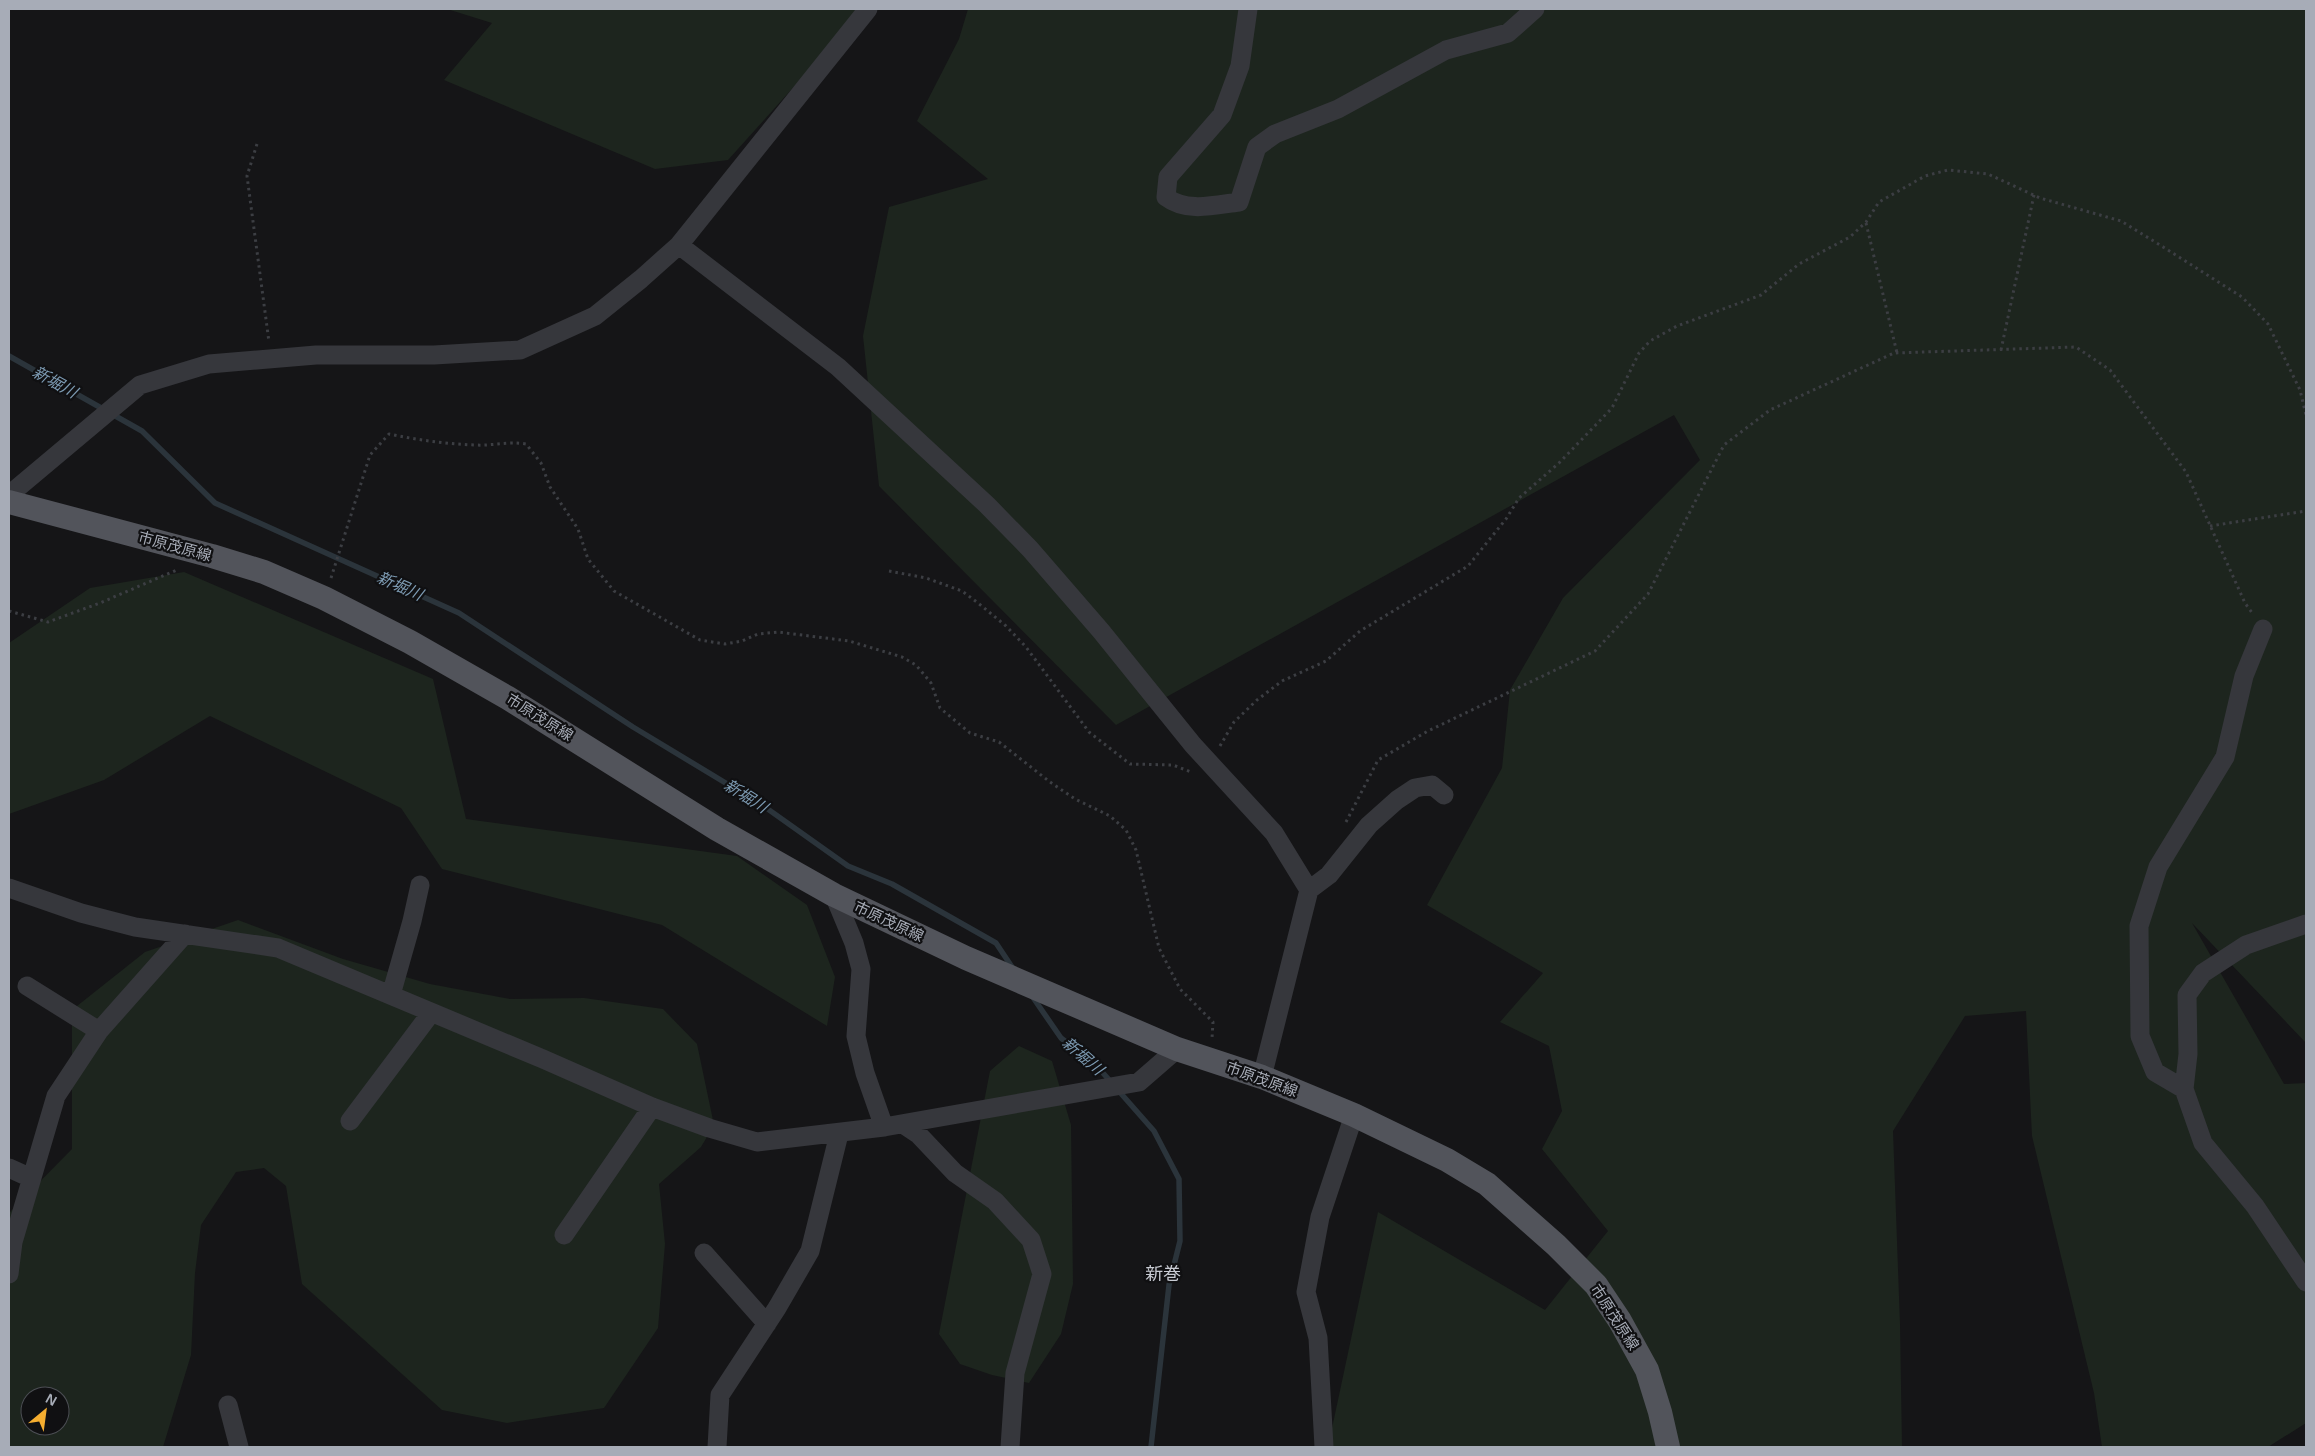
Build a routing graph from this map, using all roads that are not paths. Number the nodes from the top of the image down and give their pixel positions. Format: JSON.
{"nodes":[{"id":1,"x":868,"y":9,"type":"edge"},
{"id":2,"x":1248,"y":9,"type":"edge"},
{"id":3,"x":1535,"y":9,"type":"edge"},
{"id":4,"x":679,"y":245,"type":"junction"},
{"id":5,"x":9,"y":495,"type":"edge"},
{"id":6,"x":9,"y":502,"type":"edge"},
{"id":7,"x":2262,"y":629,"type":"road end"},
{"id":8,"x":1444,"y":795,"type":"dead end"},
{"id":9,"x":420,"y":885,"type":"dead end"},
{"id":10,"x":9,"y":888,"type":"edge"},
{"id":11,"x":1309,"y":890,"type":"junction"},
{"id":12,"x":834,"y":895,"type":"junction"},
{"id":13,"x":2306,"y":924,"type":"edge"},
{"id":14,"x":185,"y":934,"type":"junction"},
{"id":15,"x":28,"y":986,"type":"dead end"},
{"id":16,"x":391,"y":995,"type":"junction"},
{"id":17,"x":431,"y":1013,"type":"junction"},
{"id":18,"x":99,"y":1031,"type":"junction"},
{"id":19,"x":1177,"y":1049,"type":"junction"},
{"id":20,"x":1262,"y":1076,"type":"junction"},
{"id":21,"x":2184,"y":1089,"type":"junction"},
{"id":22,"x":652,"y":1107,"type":"junction"},
{"id":23,"x":1354,"y":1115,"type":"junction"},
{"id":24,"x":350,"y":1121,"type":"dead end"},
{"id":25,"x":894,"y":1126,"type":"junction"},
{"id":26,"x":839,"y":1134,"type":"junction"},
{"id":27,"x":9,"y":1168,"type":"edge"},
{"id":28,"x":31,"y":1178,"type":"junction"},
{"id":29,"x":564,"y":1235,"type":"dead end"},
{"id":30,"x":704,"y":1253,"type":"dead end"},
{"id":31,"x":9,"y":1274,"type":"edge"},
{"id":32,"x":2306,"y":1282,"type":"edge"},
{"id":33,"x":767,"y":1324,"type":"junction"},
{"id":34,"x":228,"y":1405,"type":"dead end"},
{"id":35,"x":239,"y":1447,"type":"edge"},
{"id":36,"x":717,"y":1447,"type":"edge"},
{"id":37,"x":1010,"y":1447,"type":"edge"},
{"id":38,"x":1324,"y":1447,"type":"edge"},
{"id":39,"x":1668,"y":1447,"type":"edge"}],
"edges":[{"from":1,"to":4,"type":"street"},
{"from":2,"to":3,"type":"street"},
{"from":4,"to":5,"type":"street"},
{"from":4,"to":11,"type":"street"},
{"from":6,"to":12,"type":"main road","name":"市原茂原線"},
{"from":7,"to":21,"type":"street"},
{"from":8,"to":11,"type":"street"},
{"from":9,"to":16,"type":"street"},
{"from":10,"to":14,"type":"street"},
{"from":11,"to":20,"type":"street"},
{"from":12,"to":19,"type":"main road","name":"市原茂原線"},
{"from":12,"to":25,"type":"street"},
{"from":13,"to":21,"type":"street"},
{"from":14,"to":16,"type":"street"},
{"from":14,"to":18,"type":"street"},
{"from":15,"to":18,"type":"street"},
{"from":16,"to":17,"type":"street"},
{"from":17,"to":22,"type":"street"},
{"from":17,"to":24,"type":"street"},
{"from":18,"to":28,"type":"street"},
{"from":19,"to":20,"type":"main road","name":"市原茂原線"},
{"from":19,"to":25,"type":"street"},
{"from":20,"to":23,"type":"main road","name":"市原茂原線"},
{"from":21,"to":32,"type":"street"},
{"from":22,"to":26,"type":"street"},
{"from":22,"to":29,"type":"street"},
{"from":23,"to":38,"type":"street"},
{"from":23,"to":39,"type":"main road","name":"市原茂原線"},
{"from":25,"to":26,"type":"street"},
{"from":25,"to":37,"type":"street"},
{"from":26,"to":33,"type":"street"},
{"from":27,"to":28,"type":"street"},
{"from":28,"to":31,"type":"street"},
{"from":30,"to":33,"type":"street"},
{"from":33,"to":36,"type":"street"},
{"from":34,"to":35,"type":"street"}]}
